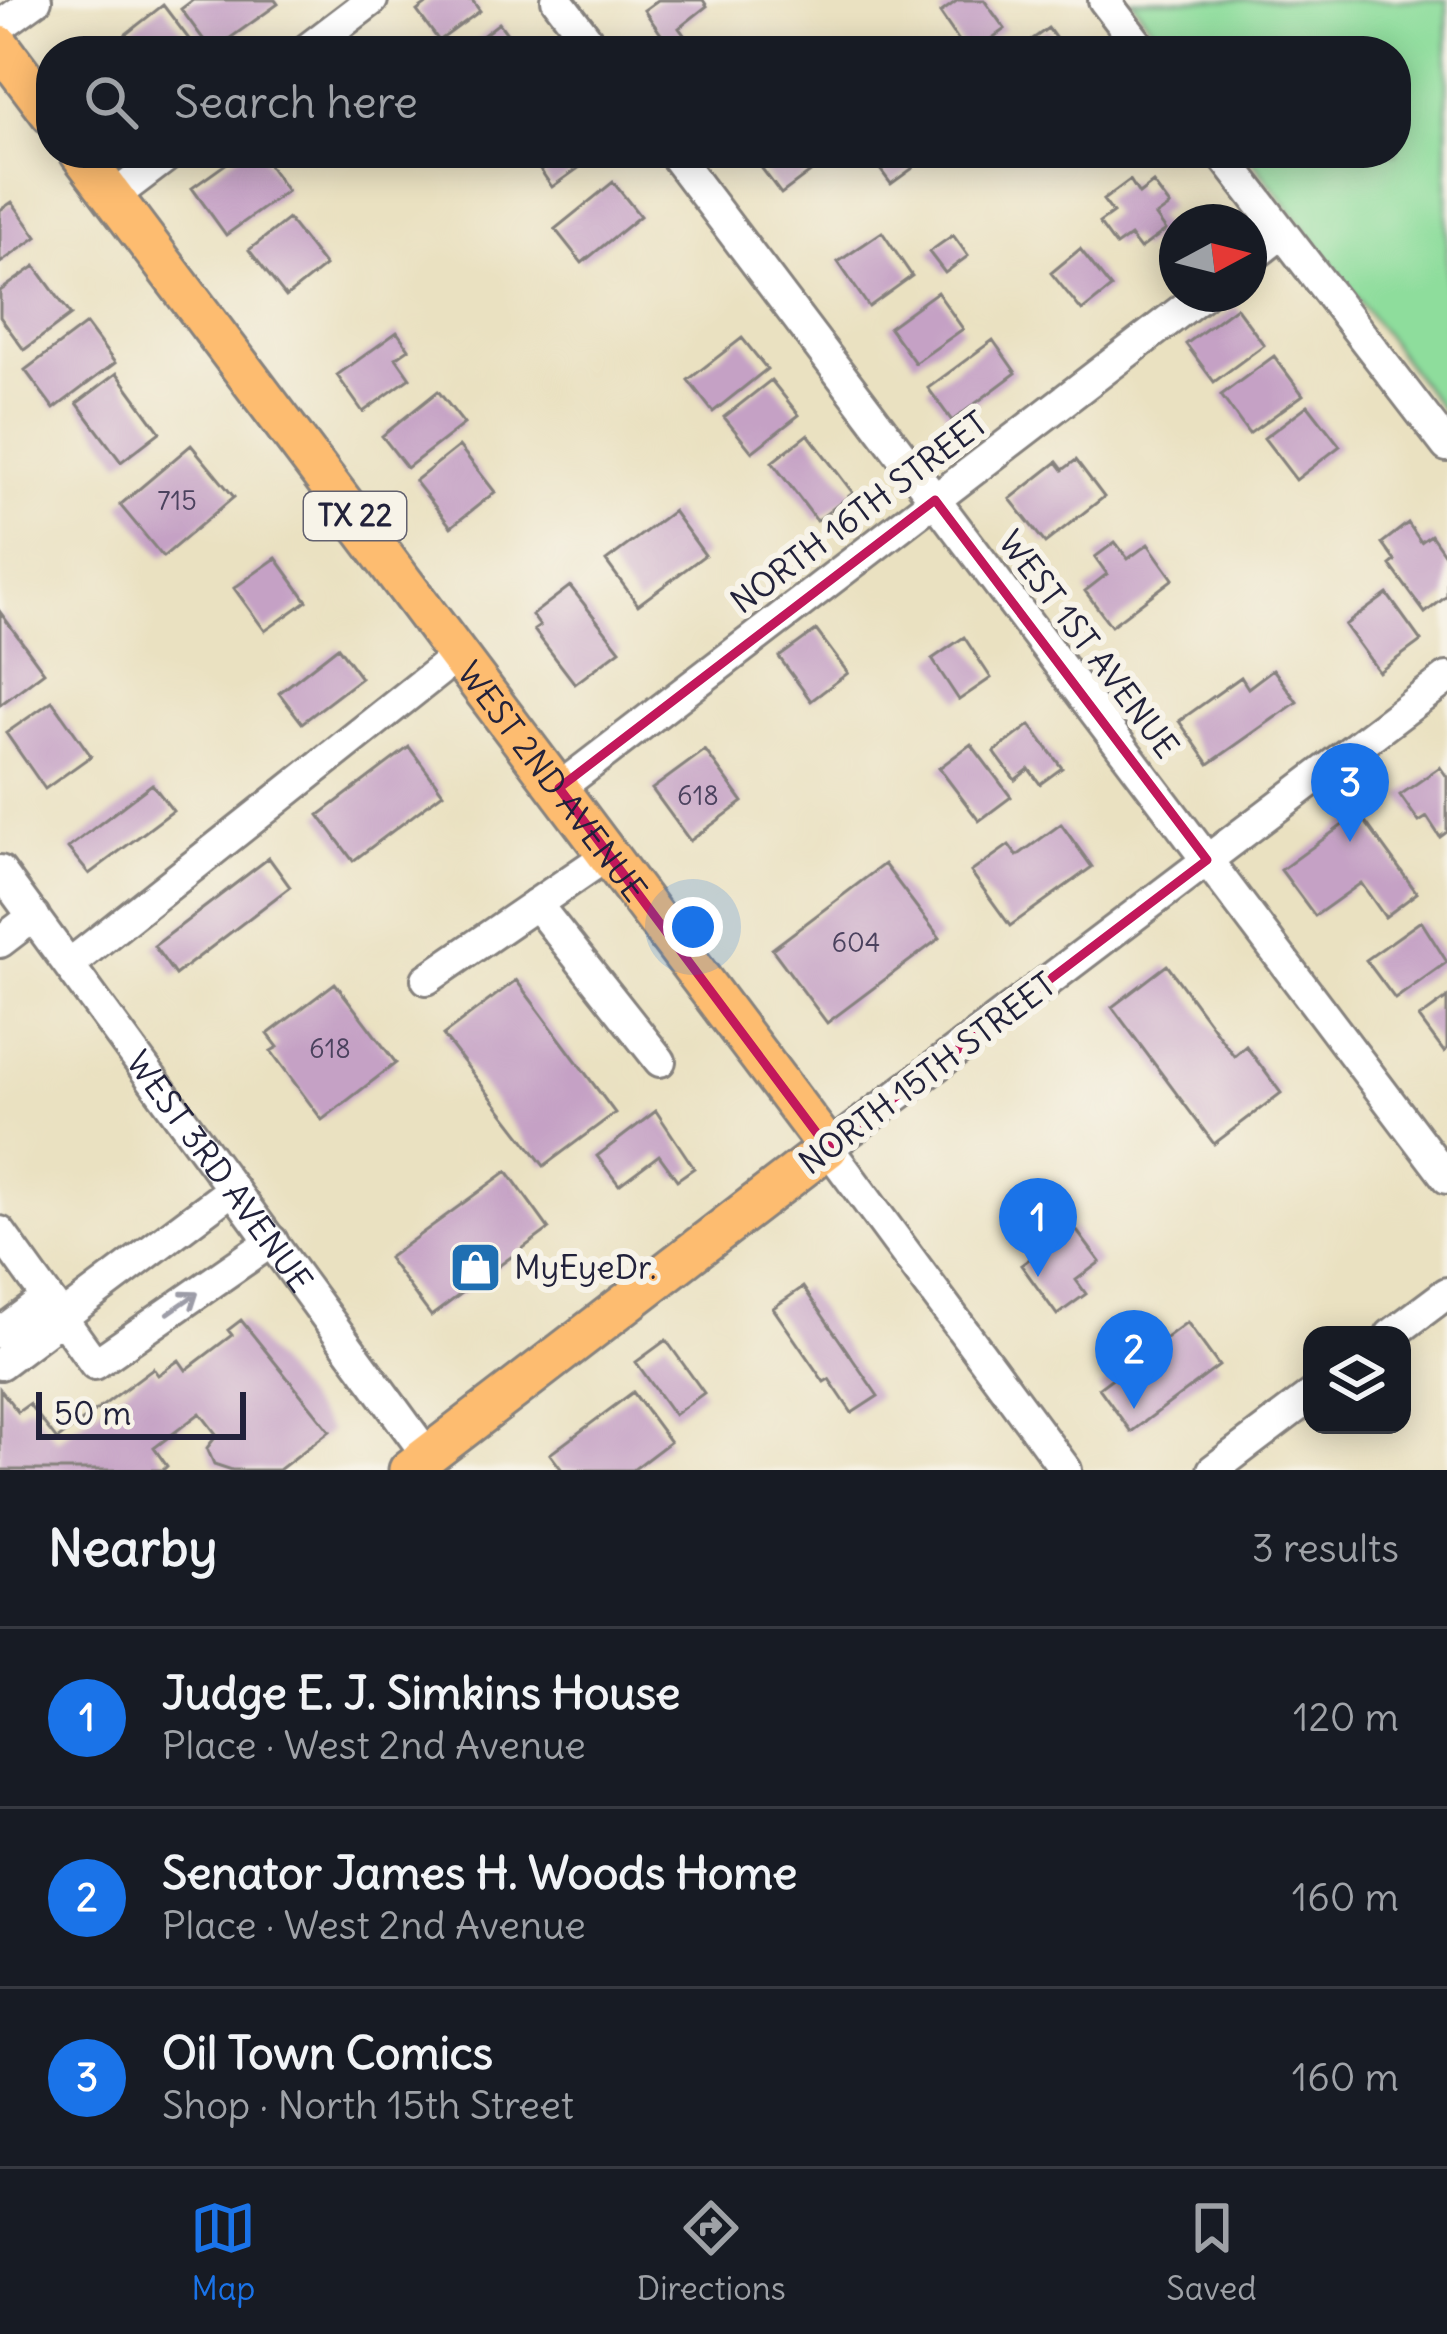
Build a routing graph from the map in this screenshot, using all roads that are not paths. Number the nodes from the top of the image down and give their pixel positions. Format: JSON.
{"nodes":[{"id":1,"x":36,"y":0,"type":"edge"},
{"id":2,"x":373,"y":0,"type":"edge"},
{"id":3,"x":557,"y":0,"type":"edge"},
{"id":4,"x":1104,"y":0,"type":"edge"},
{"id":5,"x":0,"y":26,"type":"edge"},
{"id":6,"x":325,"y":36,"type":"edge"},
{"id":7,"x":585,"y":36,"type":"edge"},
{"id":8,"x":1132,"y":36,"type":"edge"},
{"id":9,"x":0,"y":46,"type":"edge"},
{"id":10,"x":36,"y":94,"type":"edge"},
{"id":11,"x":91,"y":168,"type":"edge"},
{"id":12,"x":151,"y":168,"type":"edge"},
{"id":13,"x":684,"y":168,"type":"edge"},
{"id":14,"x":1232,"y":168,"type":"edge"},
{"id":15,"x":113,"y":197,"type":"junction"},
{"id":16,"x":1282,"y":233,"type":"junction"},
{"id":17,"x":1267,"y":245,"type":"edge"},
{"id":18,"x":1180,"y":312,"type":"edge"},
{"id":19,"x":1447,"y":446,"type":"edge"},
{"id":20,"x":935,"y":500,"type":"junction"},
{"id":21,"x":460,"y":654,"type":"junction"},
{"id":22,"x":1447,"y":678,"type":"edge"},
{"id":23,"x":560,"y":788,"type":"junction"},
{"id":24,"x":609,"y":854,"type":"junction"},
{"id":25,"x":1207,"y":860,"type":"junction"},
{"id":26,"x":0,"y":871,"type":"edge"},
{"id":27,"x":536,"y":904,"type":"junction"},
{"id":28,"x":34,"y":916,"type":"junction"},
{"id":29,"x":0,"y":942,"type":"edge"},
{"id":30,"x":70,"y":964,"type":"junction"},
{"id":31,"x":427,"y":979,"type":"dead end"},
{"id":32,"x":660,"y":1061,"type":"dead end"},
{"id":33,"x":828,"y":1148,"type":"junction"},
{"id":34,"x":1447,"y":1178,"type":"edge"},
{"id":35,"x":233,"y":1189,"type":"junction"},
{"id":36,"x":0,"y":1232,"type":"edge"},
{"id":37,"x":272,"y":1241,"type":"junction"},
{"id":38,"x":1447,"y":1293,"type":"edge"},
{"id":39,"x":54,"y":1307,"type":"junction"},
{"id":40,"x":1403,"y":1326,"type":"edge"},
{"id":41,"x":0,"y":1333,"type":"edge"},
{"id":42,"x":0,"y":1364,"type":"edge"},
{"id":43,"x":1303,"y":1402,"type":"edge"},
{"id":44,"x":426,"y":1465,"type":"edge"},
{"id":45,"x":1066,"y":1470,"type":"edge"},
{"id":46,"x":1213,"y":1470,"type":"edge"}],
"edges":[{"from":1,"to":5,"type":"street"},
{"from":2,"to":6,"type":"street"},
{"from":3,"to":7,"type":"street"},
{"from":4,"to":8,"type":"street"},
{"from":9,"to":10,"type":"main road"},
{"from":11,"to":15,"type":"main road","name":"WEST 2ND AVENUE","number":"TX 22"},
{"from":12,"to":15,"type":"street"},
{"from":13,"to":20,"type":"street","name":"WEST 1ST AVENUE"},
{"from":14,"to":16,"type":"street"},
{"from":15,"to":21,"type":"main road","name":"WEST 2ND AVENUE","number":"TX 22"},
{"from":16,"to":17,"type":"street"},
{"from":16,"to":19,"type":"street"},
{"from":18,"to":20,"type":"street","name":"NORTH 16TH STREET"},
{"from":20,"to":23,"type":"street","name":"NORTH 16TH STREET"},
{"from":20,"to":25,"type":"street","name":"WEST 1ST AVENUE"},
{"from":21,"to":23,"type":"main road","name":"WEST 2ND AVENUE","number":"TX 22"},
{"from":21,"to":30,"type":"street"},
{"from":22,"to":25,"type":"street","name":"NORTH 15TH STREET"},
{"from":23,"to":24,"type":"main road","name":"WEST 2ND AVENUE","number":"TX 22"},
{"from":24,"to":27,"type":"street"},
{"from":24,"to":33,"type":"main road","name":"WEST 2ND AVENUE","number":"TX 22"},
{"from":25,"to":33,"type":"street","name":"NORTH 15TH STREET"},
{"from":25,"to":34,"type":"street","name":"WEST 1ST AVENUE"},
{"from":26,"to":28,"type":"street","name":"WEST 3RD AVENUE"},
{"from":27,"to":31,"type":"street"},
{"from":27,"to":32,"type":"street"},
{"from":28,"to":29,"type":"street"},
{"from":28,"to":30,"type":"street","name":"WEST 3RD AVENUE"},
{"from":30,"to":35,"type":"street","name":"WEST 3RD AVENUE"},
{"from":33,"to":44,"type":"main road","name":"NORTH 15TH STREET"},
{"from":33,"to":45,"type":"street","name":"WEST 2ND AVENUE"},
{"from":35,"to":37,"type":"street","name":"WEST 3RD AVENUE"},
{"from":35,"to":39,"type":"street"},
{"from":36,"to":39,"type":"street"},
{"from":39,"to":37,"type":"street","one_way":true},
{"from":37,"to":44,"type":"street","name":"WEST 3RD AVENUE"},
{"from":38,"to":40,"type":"street"},
{"from":39,"to":41,"type":"street"},
{"from":39,"to":42,"type":"street"},
{"from":43,"to":46,"type":"street"}]}
